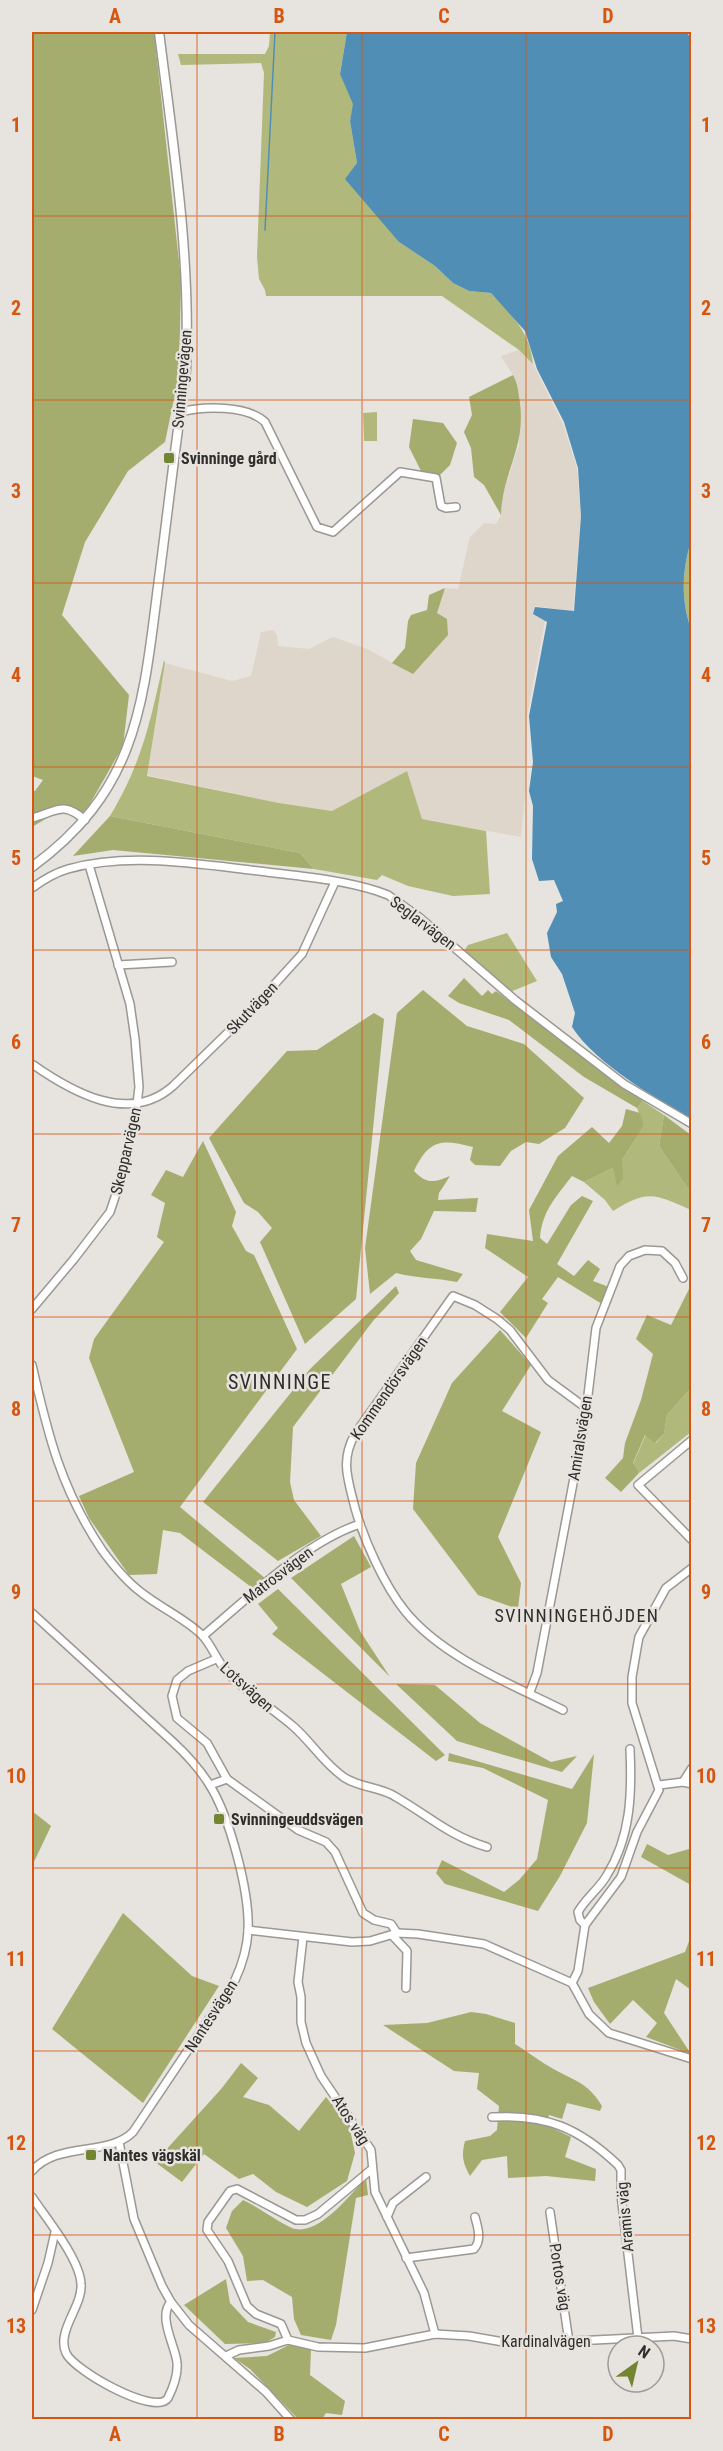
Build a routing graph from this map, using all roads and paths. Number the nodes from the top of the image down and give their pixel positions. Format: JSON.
{"nodes":[{"id":1,"x":159,"y":32,"type":"edge"},
{"id":2,"x":180,"y":412,"type":"junction"},
{"id":3,"x":456,"y":507,"type":"dead end"},
{"id":4,"x":32,"y":818,"type":"edge"},
{"id":5,"x":85,"y":820,"type":"junction"},
{"id":6,"x":89,"y":865,"type":"junction"},
{"id":7,"x":32,"y":867,"type":"edge"},
{"id":8,"x":335,"y":882,"type":"junction"},
{"id":9,"x":32,"y":888,"type":"edge"},
{"id":10,"x":172,"y":962,"type":"dead end"},
{"id":11,"x":118,"y":965,"type":"junction"},
{"id":12,"x":32,"y":1064,"type":"edge"},
{"id":13,"x":137,"y":1104,"type":"junction"},
{"id":14,"x":692,"y":1124,"type":"edge"},
{"id":15,"x":683,"y":1278,"type":"dead end"},
{"id":16,"x":32,"y":1309,"type":"edge"},
{"id":17,"x":32,"y":1365,"type":"edge"},
{"id":18,"x":586,"y":1408,"type":"junction"},
{"id":19,"x":692,"y":1440,"type":"edge"},
{"id":20,"x":360,"y":1524,"type":"junction"},
{"id":21,"x":692,"y":1540,"type":"edge"},
{"id":22,"x":692,"y":1568,"type":"edge"},
{"id":23,"x":32,"y":1613,"type":"edge"},
{"id":24,"x":203,"y":1636,"type":"junction"},
{"id":25,"x":216,"y":1659,"type":"junction"},
{"id":26,"x":530,"y":1692,"type":"junction"},
{"id":27,"x":563,"y":1710,"type":"dead end"},
{"id":28,"x":630,"y":1749,"type":"dead end"},
{"id":29,"x":692,"y":1768,"type":"edge"},
{"id":30,"x":227,"y":1779,"type":"junction"},
{"id":31,"x":683,"y":1782,"type":"junction"},
{"id":32,"x":692,"y":1784,"type":"edge"},
{"id":33,"x":210,"y":1785,"type":"junction"},
{"id":34,"x":659,"y":1785,"type":"junction"},
{"id":35,"x":487,"y":1847,"type":"dead end"},
{"id":36,"x":585,"y":1925,"type":"junction"},
{"id":37,"x":248,"y":1930,"type":"junction"},
{"id":38,"x":395,"y":1934,"type":"junction"},
{"id":39,"x":303,"y":1937,"type":"junction"},
{"id":40,"x":572,"y":1983,"type":"junction"},
{"id":41,"x":406,"y":1988,"type":"dead end"},
{"id":42,"x":692,"y":2059,"type":"edge"},
{"id":43,"x":492,"y":2117,"type":"dead end"},
{"id":44,"x":119,"y":2142,"type":"junction"},
{"id":45,"x":372,"y":2169,"type":"junction"},
{"id":46,"x":32,"y":2171,"type":"edge"},
{"id":47,"x":426,"y":2177,"type":"dead end"},
{"id":48,"x":32,"y":2197,"type":"edge"},
{"id":49,"x":550,"y":2212,"type":"dead end"},
{"id":50,"x":387,"y":2217,"type":"junction"},
{"id":51,"x":475,"y":2217,"type":"dead end"},
{"id":52,"x":55,"y":2232,"type":"junction"},
{"id":53,"x":406,"y":2258,"type":"junction"},
{"id":54,"x":171,"y":2302,"type":"junction"},
{"id":55,"x":32,"y":2310,"type":"edge"},
{"id":56,"x":435,"y":2334,"type":"junction"},
{"id":57,"x":638,"y":2334,"type":"edge"},
{"id":58,"x":666,"y":2336,"type":"edge"},
{"id":59,"x":692,"y":2339,"type":"edge"},
{"id":60,"x":288,"y":2340,"type":"junction"},
{"id":61,"x":606,"y":2340,"type":"edge"},
{"id":62,"x":569,"y":2342,"type":"junction"},
{"id":63,"x":226,"y":2356,"type":"junction"},
{"id":64,"x":291,"y":2420,"type":"edge"}],
"edges":[{"from":1,"to":2,"type":"main road","name":"Svinningevägen"},
{"from":2,"to":3,"type":"street"},
{"from":2,"to":5,"type":"main road","name":"Svinningevägen"},
{"from":4,"to":5,"type":"street"},
{"from":5,"to":7,"type":"main road","name":"Svinningevägen"},
{"from":6,"to":8,"type":"street","name":"Seglarvägen"},
{"from":6,"to":9,"type":"street","name":"Seglarvägen"},
{"from":6,"to":11,"type":"street","name":"Skepparvägen"},
{"from":8,"to":13,"type":"street","name":"Skutvägen"},
{"from":8,"to":14,"type":"street","name":"Seglarvägen"},
{"from":10,"to":11,"type":"street"},
{"from":11,"to":13,"type":"street","name":"Skepparvägen"},
{"from":12,"to":13,"type":"street"},
{"from":13,"to":16,"type":"street","name":"Skepparvägen"},
{"from":15,"to":18,"type":"street","name":"Amiralsvägen"},
{"from":17,"to":24,"type":"street","name":"Lotsvägen"},
{"from":18,"to":20,"type":"street","name":"Kommendörsvägen"},
{"from":18,"to":26,"type":"street","name":"Amiralsvägen"},
{"from":19,"to":21,"type":"street"},
{"from":20,"to":24,"type":"street","name":"Matrosvägen"},
{"from":20,"to":26,"type":"street","name":"Kommendörsvägen"},
{"from":22,"to":34,"type":"street"},
{"from":23,"to":33,"type":"street","name":"Nantesvägen"},
{"from":24,"to":25,"type":"street","name":"Lotsvägen"},
{"from":25,"to":30,"type":"street"},
{"from":25,"to":35,"type":"street","name":"Lotsvägen"},
{"from":26,"to":27,"type":"street","name":"Kommendörsvägen"},
{"from":28,"to":36,"type":"street"},
{"from":29,"to":31,"type":"street"},
{"from":30,"to":33,"type":"street"},
{"from":30,"to":38,"type":"street"},
{"from":31,"to":32,"type":"street"},
{"from":31,"to":34,"type":"street"},
{"from":33,"to":37,"type":"street","name":"Nantesvägen"},
{"from":34,"to":36,"type":"street"},
{"from":36,"to":40,"type":"street"},
{"from":37,"to":39,"type":"street"},
{"from":37,"to":44,"type":"street","name":"Nantesvägen"},
{"from":38,"to":39,"type":"street"},
{"from":38,"to":40,"type":"street"},
{"from":38,"to":41,"type":"street"},
{"from":39,"to":45,"type":"street","name":"Atos väg"},
{"from":40,"to":42,"type":"street"},
{"from":43,"to":57,"type":"street","name":"Aramis väg"},
{"from":44,"to":46,"type":"street"},
{"from":44,"to":54,"type":"street"},
{"from":45,"to":50,"type":"street","name":"Atos väg"},
{"from":45,"to":60,"type":"street"},
{"from":47,"to":50,"type":"street"},
{"from":48,"to":52,"type":"street"},
{"from":49,"to":62,"type":"street","name":"Portos väg"},
{"from":50,"to":53,"type":"street","name":"Atos väg"},
{"from":51,"to":53,"type":"street"},
{"from":52,"to":54,"type":"street"},
{"from":52,"to":55,"type":"street"},
{"from":53,"to":56,"type":"street","name":"Atos väg"},
{"from":54,"to":63,"type":"street"},
{"from":56,"to":60,"type":"street","name":"Kardinalvägen"},
{"from":56,"to":62,"type":"street","name":"Kardinalvägen"},
{"from":58,"to":59,"type":"street","name":"Kardinalvägen"},
{"from":60,"to":63,"type":"street","name":"Kardinalvägen"},
{"from":61,"to":62,"type":"street","name":"Kardinalvägen"},
{"from":63,"to":64,"type":"street"}]}
